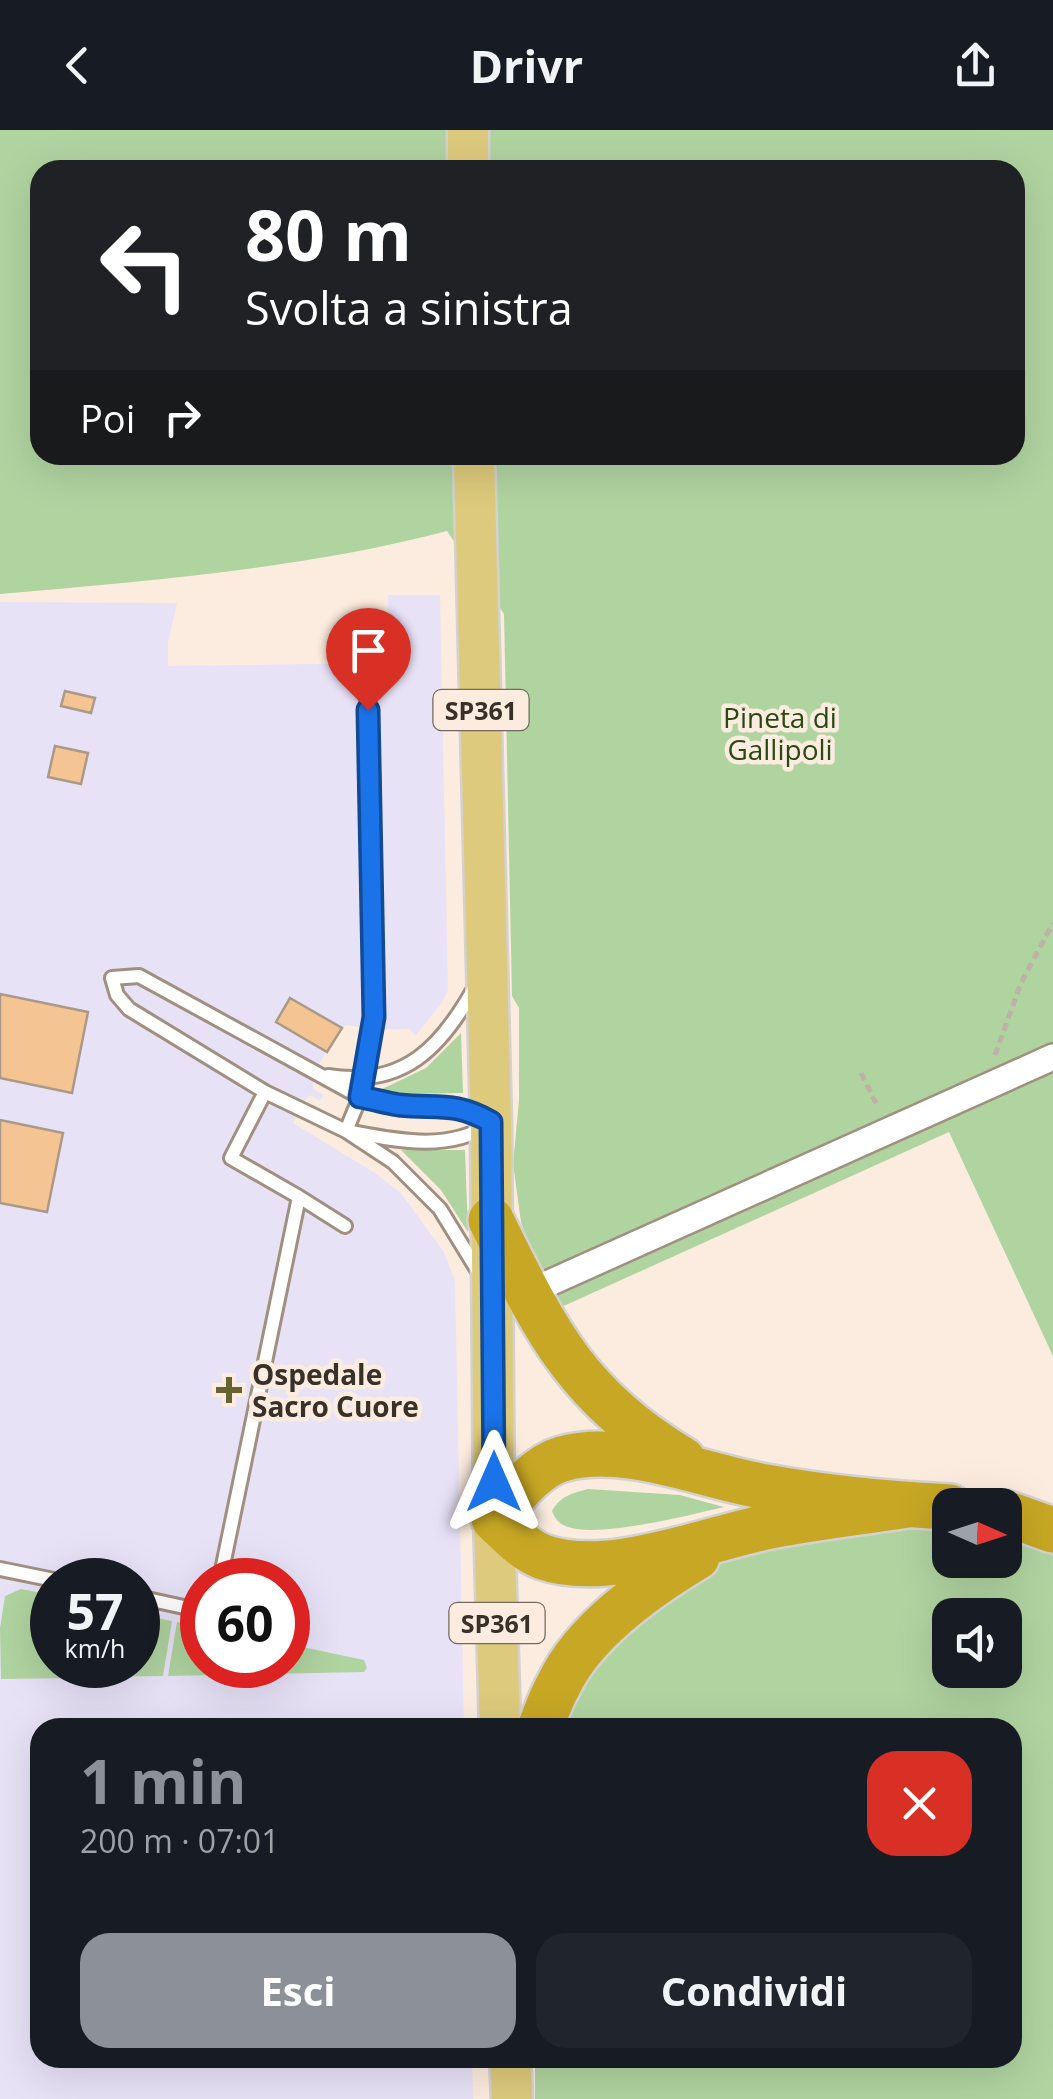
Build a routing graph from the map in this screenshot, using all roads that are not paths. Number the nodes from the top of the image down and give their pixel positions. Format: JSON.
{"nodes":[{"id":1,"x":468,"y":130,"type":"edge"},
{"id":2,"x":468,"y":160,"type":"edge"},
{"id":3,"x":474,"y":465,"type":"edge"},
{"id":4,"x":368,"y":679,"type":"dead end"},
{"id":5,"x":487,"y":965,"type":"junction"},
{"id":6,"x":1053,"y":1056,"type":"edge"},
{"id":7,"x":313,"y":1073,"type":"junction"},
{"id":8,"x":364,"y":1080,"type":"junction"},
{"id":9,"x":265,"y":1092,"type":"junction"},
{"id":10,"x":360,"y":1097,"type":"junction"},
{"id":11,"x":491,"y":1122,"type":"junction"},
{"id":12,"x":346,"y":1130,"type":"junction"},
{"id":13,"x":299,"y":1197,"type":"junction"},
{"id":14,"x":491,"y":1220,"type":"joint"},
{"id":15,"x":345,"y":1226,"type":"dead end"},
{"id":16,"x":510,"y":1294,"type":"junction"},
{"id":17,"x":702,"y":1471,"type":"junction"},
{"id":18,"x":929,"y":1506,"type":"edge"},
{"id":19,"x":1022,"y":1519,"type":"edge"},
{"id":20,"x":494,"y":1520,"type":"junction"},
{"id":21,"x":768,"y":1526,"type":"junction"},
{"id":22,"x":1053,"y":1530,"type":"edge"},
{"id":23,"x":225,"y":1558,"type":"edge"},
{"id":24,"x":0,"y":1569,"type":"edge"},
{"id":25,"x":30,"y":1575,"type":"edge"},
{"id":26,"x":500,"y":1718,"type":"edge"},
{"id":27,"x":544,"y":1718,"type":"edge"},
{"id":28,"x":510,"y":2068,"type":"edge"},
{"id":29,"x":512,"y":2099,"type":"edge"}],
"edges":[{"from":1,"to":2,"type":"main road"},
{"from":3,"to":5,"type":"main road","number":"SP361"},
{"from":4,"to":8,"type":"lane"},
{"from":5,"to":8,"type":"lane"},
{"from":5,"to":11,"type":"main road","number":"SP361"},
{"from":6,"to":16,"type":"street"},
{"from":7,"to":8,"type":"lane"},
{"from":7,"to":9,"type":"lane"},
{"from":7,"to":10,"type":"lane"},
{"from":8,"to":10,"type":"lane"},
{"from":9,"to":12,"type":"lane"},
{"from":9,"to":13,"type":"lane"},
{"from":10,"to":11,"type":"lane"},
{"from":10,"to":12,"type":"lane"},
{"from":11,"to":12,"type":"lane"},
{"from":11,"to":14,"type":"main road","number":"SP361"},
{"from":12,"to":16,"type":"lane"},
{"from":13,"to":15,"type":"lane"},
{"from":13,"to":23,"type":"lane"},
{"from":14,"to":16,"type":"highway"},
{"from":16,"to":17,"type":"highway"},
{"from":16,"to":20,"type":"main road","number":"SP361"},
{"from":17,"to":18,"type":"highway"},
{"from":17,"to":20,"type":"highway"},
{"from":18,"to":21,"type":"highway"},
{"from":19,"to":22,"type":"highway"},
{"from":20,"to":21,"type":"highway"},
{"from":20,"to":26,"type":"main road","number":"SP361"},
{"from":21,"to":27,"type":"highway"},
{"from":24,"to":25,"type":"lane"},
{"from":28,"to":29,"type":"main road"}]}
